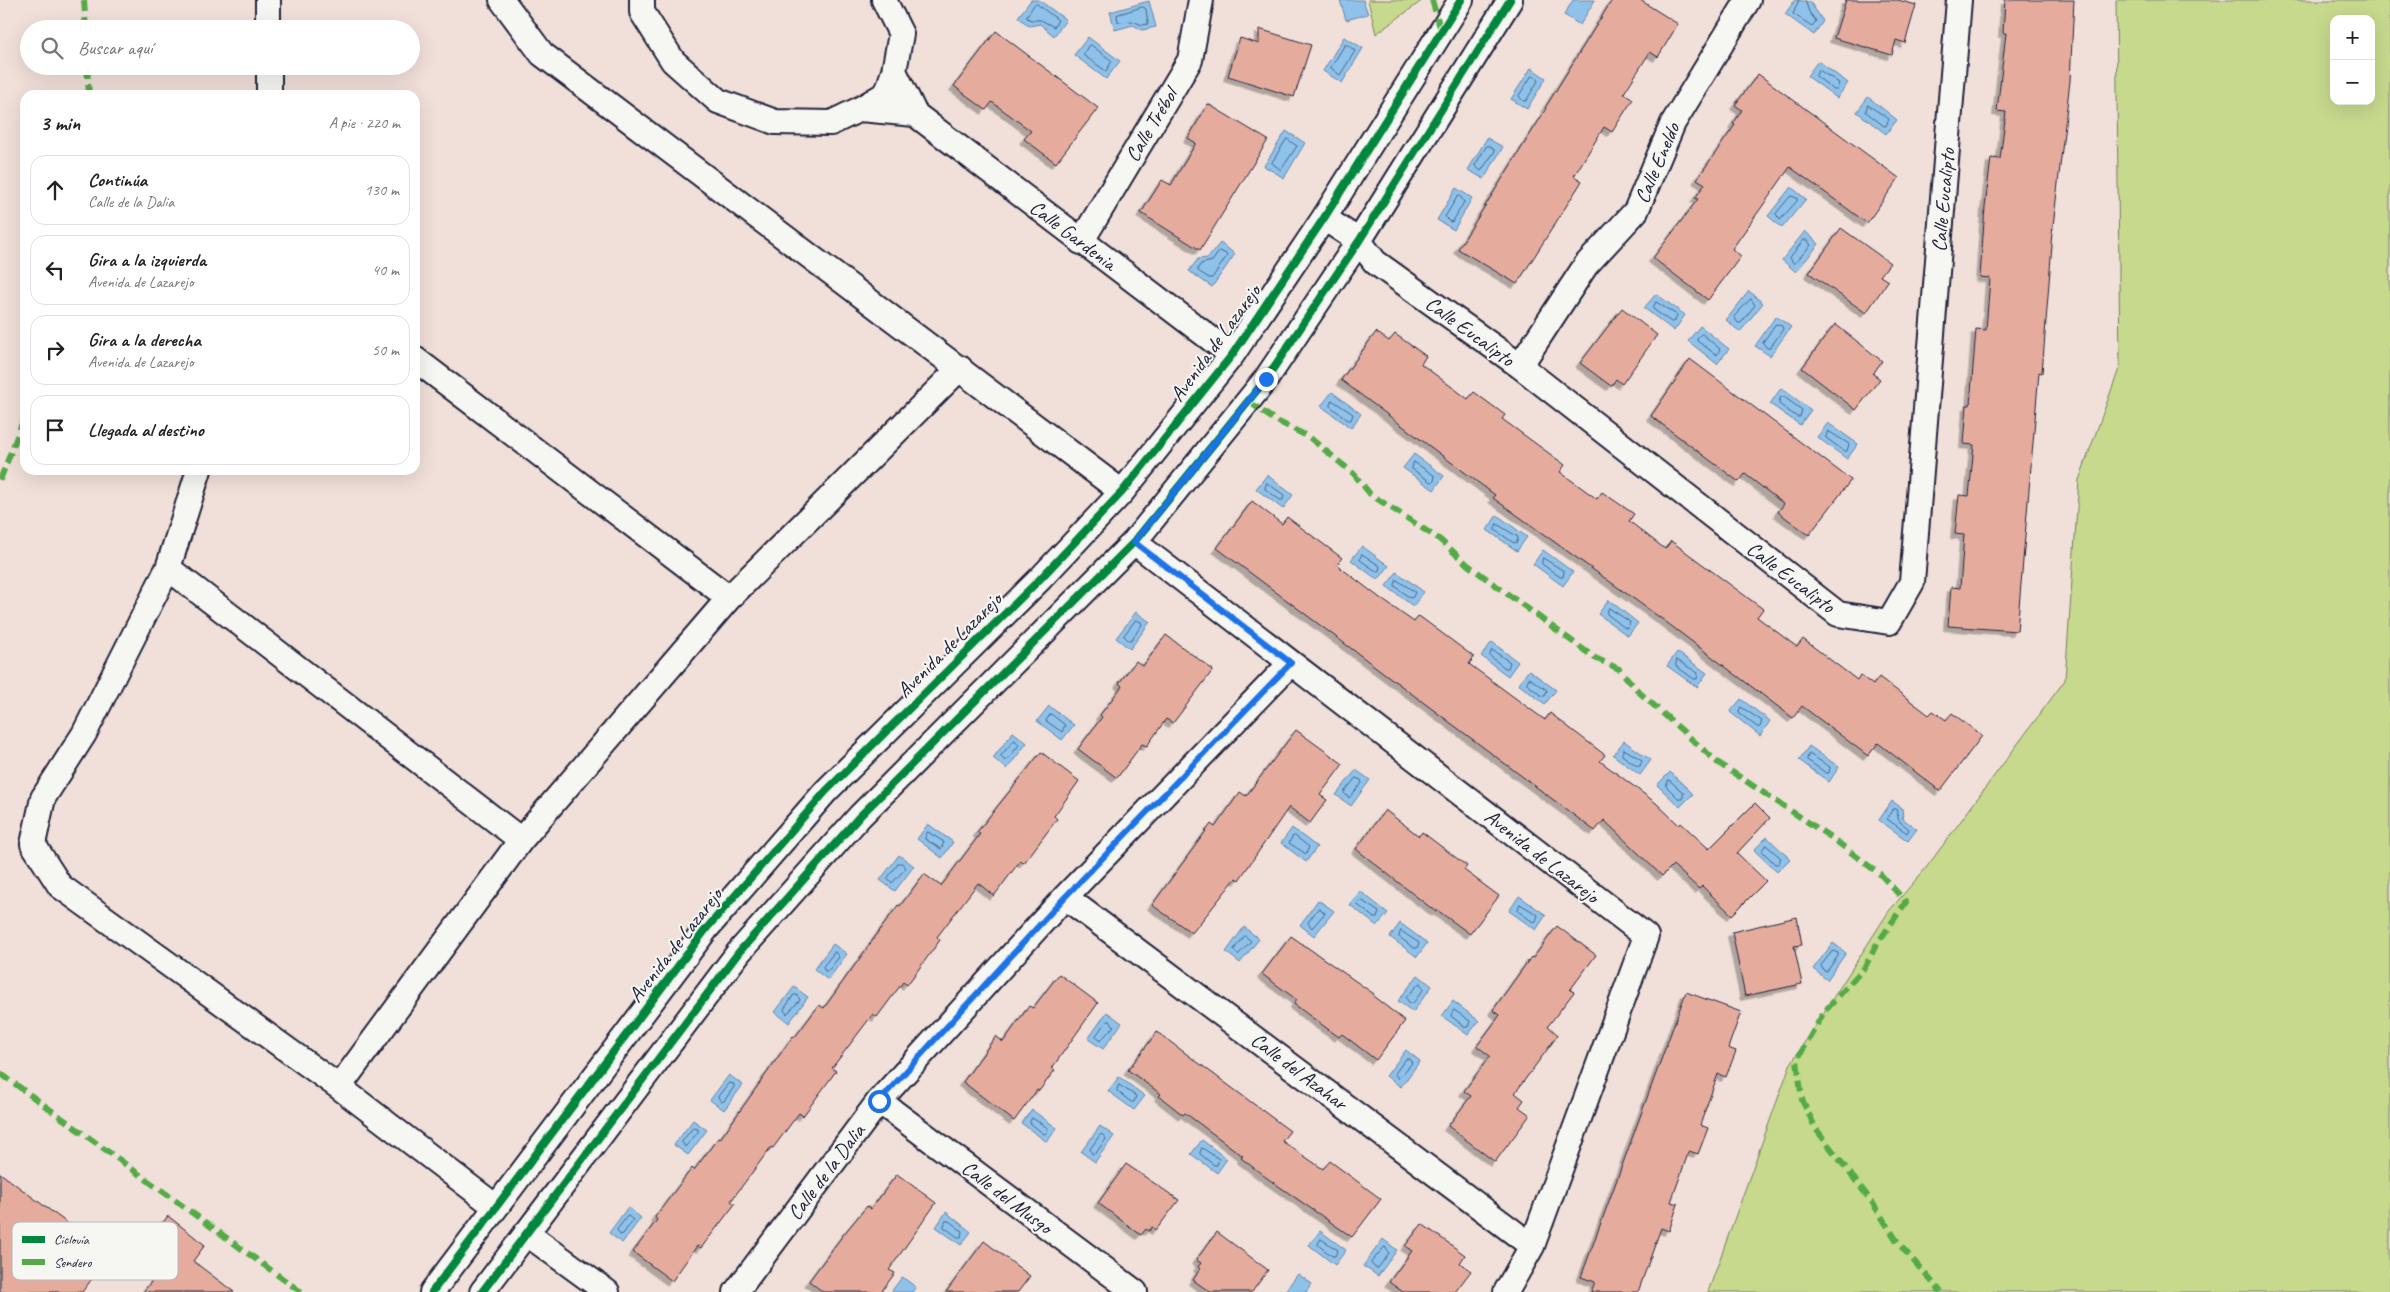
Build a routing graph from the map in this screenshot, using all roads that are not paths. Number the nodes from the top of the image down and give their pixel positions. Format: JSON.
{"nodes":[{"id":1,"x":268,"y":0,"type":"edge"},
{"id":2,"x":502,"y":0,"type":"edge"},
{"id":3,"x":642,"y":0,"type":"edge"},
{"id":4,"x":884,"y":0,"type":"edge"},
{"id":5,"x":1201,"y":0,"type":"edge"},
{"id":6,"x":1461,"y":0,"type":"edge"},
{"id":7,"x":1510,"y":0,"type":"edge"},
{"id":8,"x":1748,"y":0,"type":"edge"},
{"id":9,"x":1959,"y":0,"type":"edge"},
{"id":10,"x":268,"y":20,"type":"edge"},
{"id":11,"x":894,"y":71,"type":"junction"},
{"id":12,"x":268,"y":75,"type":"edge"},
{"id":13,"x":269,"y":90,"type":"edge"},
{"id":14,"x":860,"y":110,"type":"junction"},
{"id":15,"x":915,"y":114,"type":"junction"},
{"id":16,"x":1324,"y":218,"type":"junction"},
{"id":17,"x":1359,"y":240,"type":"junction"},
{"id":18,"x":1081,"y":242,"type":"junction"},
{"id":19,"x":1232,"y":355,"type":"junction"},
{"id":20,"x":420,"y":363,"type":"edge"},
{"id":21,"x":1520,"y":366,"type":"junction"},
{"id":22,"x":960,"y":368,"type":"junction"},
{"id":23,"x":197,"y":475,"type":"edge"},
{"id":24,"x":1122,"y":492,"type":"junction"},
{"id":25,"x":1134,"y":542,"type":"junction"},
{"id":26,"x":168,"y":568,"type":"junction"},
{"id":27,"x":730,"y":598,"type":"junction"},
{"id":28,"x":1291,"y":663,"type":"junction"},
{"id":29,"x":520,"y":840,"type":"junction"},
{"id":30,"x":1065,"y":897,"type":"junction"},
{"id":31,"x":339,"y":1087,"type":"junction"},
{"id":32,"x":879,"y":1101,"type":"junction"},
{"id":33,"x":496,"y":1207,"type":"junction"},
{"id":34,"x":526,"y":1233,"type":"junction"},
{"id":35,"x":1532,"y":1246,"type":"junction"},
{"id":36,"x":432,"y":1292,"type":"edge"},
{"id":37,"x":482,"y":1292,"type":"edge"},
{"id":38,"x":607,"y":1292,"type":"edge"},
{"id":39,"x":736,"y":1292,"type":"edge"},
{"id":40,"x":1135,"y":1292,"type":"edge"},
{"id":41,"x":1506,"y":1292,"type":"edge"}],
"edges":[{"from":1,"to":10,"type":"street"},
{"from":2,"to":22,"type":"street"},
{"from":3,"to":14,"type":"street"},
{"from":4,"to":11,"type":"street"},
{"from":5,"to":18,"type":"street","name":"Calle Trébol"},
{"from":6,"to":16,"type":"street","name":"Avenida de Lazarejo"},
{"from":7,"to":17,"type":"street"},
{"from":8,"to":21,"type":"street","name":"Calle Eneldo"},
{"from":9,"to":21,"type":"street","name":"Calle Eucalipto"},
{"from":11,"to":14,"type":"street"},
{"from":11,"to":15,"type":"street","name":"Calle Gardenia"},
{"from":12,"to":13,"type":"street"},
{"from":14,"to":15,"type":"street"},
{"from":15,"to":18,"type":"street","name":"Calle Gardenia"},
{"from":16,"to":17,"type":"street","name":"Calle Eucalipto"},
{"from":16,"to":19,"type":"street","name":"Avenida de Lazarejo"},
{"from":17,"to":21,"type":"street","name":"Calle Eucalipto"},
{"from":17,"to":25,"type":"street"},
{"from":18,"to":19,"type":"street","name":"Calle Gardenia"},
{"from":19,"to":24,"type":"street","name":"Avenida de Lazarejo"},
{"from":20,"to":27,"type":"street"},
{"from":22,"to":24,"type":"street"},
{"from":22,"to":27,"type":"street"},
{"from":23,"to":26,"type":"street"},
{"from":24,"to":33,"type":"street","name":"Avenida de Lazarejo"},
{"from":25,"to":28,"type":"street","name":"Avenida de Lazarejo"},
{"from":25,"to":34,"type":"street"},
{"from":26,"to":29,"type":"street"},
{"from":26,"to":31,"type":"street"},
{"from":27,"to":29,"type":"street"},
{"from":28,"to":30,"type":"street","name":"Calle de la Dalia"},
{"from":28,"to":35,"type":"street","name":"Avenida de Lazarejo"},
{"from":29,"to":31,"type":"street"},
{"from":30,"to":32,"type":"street","name":"Calle de la Dalia"},
{"from":30,"to":35,"type":"street","name":"Calle del Azahar"},
{"from":31,"to":33,"type":"street"},
{"from":32,"to":39,"type":"street","name":"Calle de la Dalia"},
{"from":32,"to":40,"type":"street","name":"Calle del Musgo"},
{"from":33,"to":36,"type":"street","name":"Avenida de Lazarejo"},
{"from":34,"to":37,"type":"street"},
{"from":34,"to":38,"type":"street"},
{"from":35,"to":41,"type":"street","name":"Avenida de Lazarejo"}]}
